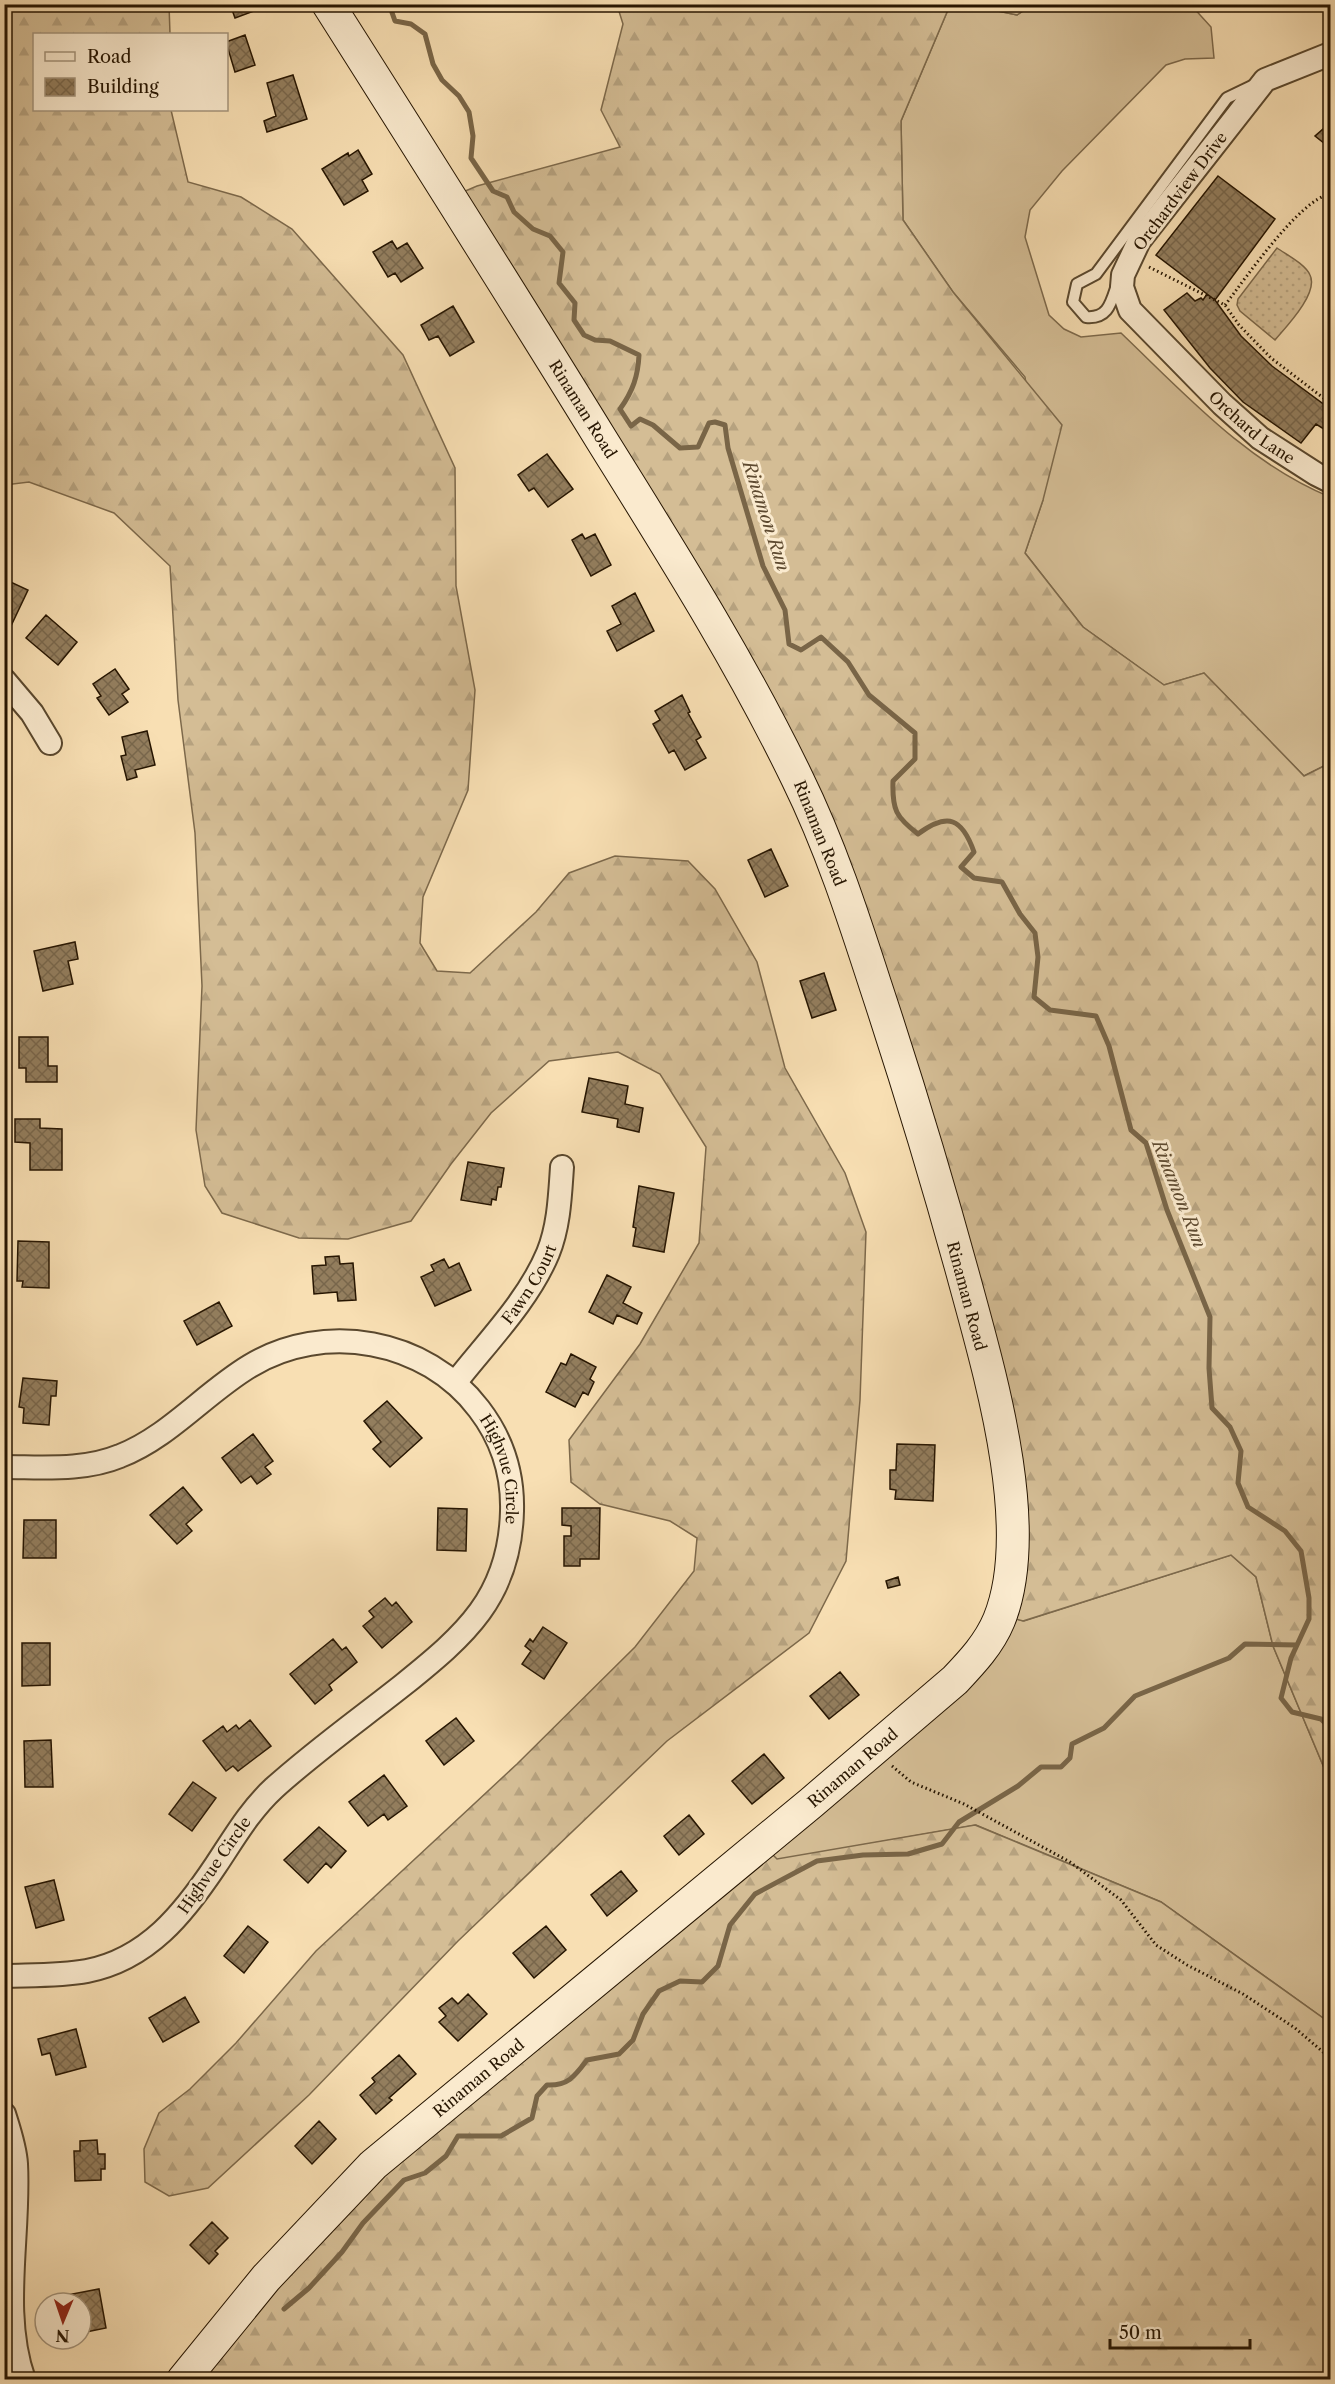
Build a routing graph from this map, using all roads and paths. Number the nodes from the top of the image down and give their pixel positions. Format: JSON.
{"nodes":[{"id":1,"x":328,"y":4,"type":"edge"},
{"id":2,"x":1330,"y":54,"type":"edge"},
{"id":3,"x":1264,"y":80,"type":"junction"},
{"id":4,"x":1330,"y":194,"type":"edge"},
{"id":5,"x":1126,"y":266,"type":"junction"},
{"id":6,"x":1225,"y":305,"type":"junction"},
{"id":7,"x":1330,"y":403,"type":"edge"},
{"id":8,"x":1330,"y":481,"type":"edge"},
{"id":9,"x":4,"y":681,"type":"edge"},
{"id":10,"x":50,"y":743,"type":"dead end"},
{"id":11,"x":562,"y":1167,"type":"dead end"},
{"id":12,"x":455,"y":1383,"type":"junction"},
{"id":13,"x":4,"y":1467,"type":"edge"},
{"id":14,"x":873,"y":1749,"type":"junction"},
{"id":15,"x":4,"y":1976,"type":"edge"},
{"id":16,"x":1330,"y":2058,"type":"edge"},
{"id":17,"x":4,"y":2114,"type":"edge"},
{"id":18,"x":9,"y":2208,"type":"edge"},
{"id":19,"x":24,"y":2379,"type":"edge"},
{"id":20,"x":183,"y":2379,"type":"edge"}],
"edges":[{"from":1,"to":14,"type":"street","name":"Rinaman Road"},
{"from":2,"to":3,"type":"street"},
{"from":3,"to":5,"type":"street","name":"Orchardview Drive"},
{"from":3,"to":5,"type":"lane"},
{"from":4,"to":6,"type":"path"},
{"from":5,"to":6,"type":"path"},
{"from":5,"to":8,"type":"street","name":"Orchard Lane"},
{"from":6,"to":7,"type":"path"},
{"from":9,"to":10,"type":"street"},
{"from":11,"to":12,"type":"street","name":"Fawn Court"},
{"from":12,"to":13,"type":"street","name":"Highvue Circle"},
{"from":12,"to":15,"type":"street","name":"Highvue Circle"},
{"from":14,"to":16,"type":"path"},
{"from":14,"to":20,"type":"street","name":"Rinaman Road"},
{"from":17,"to":18,"type":"street"},
{"from":18,"to":19,"type":"street"}]}
